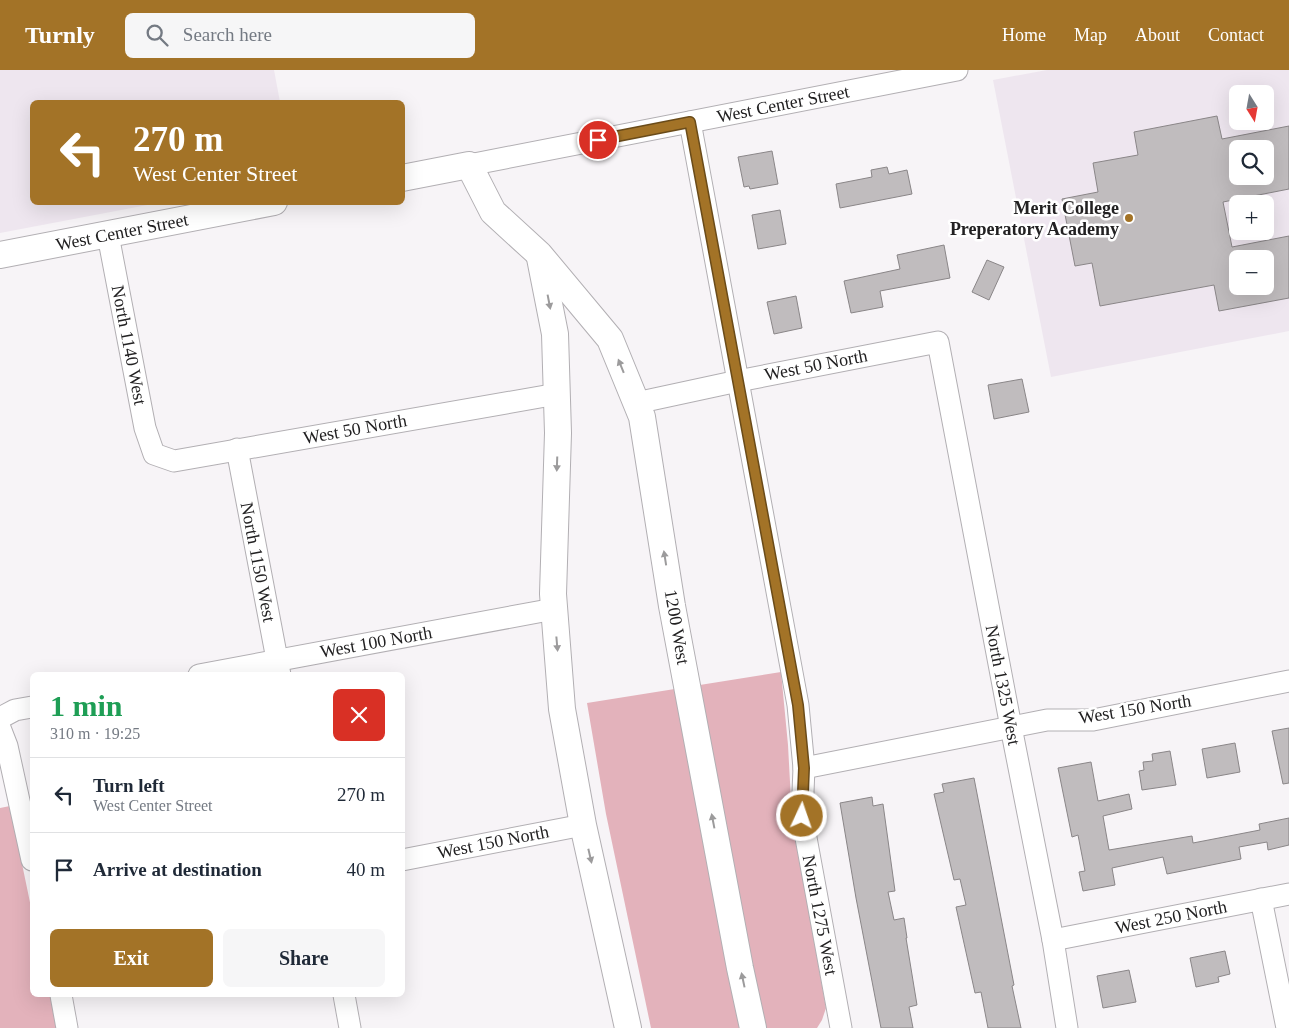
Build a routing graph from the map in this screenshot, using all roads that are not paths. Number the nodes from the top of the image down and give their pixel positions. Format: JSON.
{"nodes":[{"id":1,"x":957,"y":70,"type":"edge"},
{"id":2,"x":690,"y":122,"type":"junction"},
{"id":3,"x":469,"y":165,"type":"junction"},
{"id":4,"x":405,"y":177,"type":"edge"},
{"id":5,"x":258,"y":205,"type":"edge"},
{"id":6,"x":108,"y":234,"type":"junction"},
{"id":7,"x":539,"y":254,"type":"junction"},
{"id":8,"x":0,"y":256,"type":"edge"},
{"id":9,"x":938,"y":342,"type":"joint"},
{"id":10,"x":738,"y":381,"type":"junction"},
{"id":11,"x":557,"y":394,"type":"junction"},
{"id":12,"x":636,"y":403,"type":"junction"},
{"id":13,"x":237,"y":449,"type":"junction"},
{"id":14,"x":154,"y":454,"type":"joint"},
{"id":15,"x":554,"y":609,"type":"junction"},
{"id":16,"x":278,"y":668,"type":"edge"},
{"id":17,"x":233,"y":672,"type":"edge"},
{"id":18,"x":1289,"y":681,"type":"edge"},
{"id":19,"x":30,"y":707,"type":"edge"},
{"id":20,"x":0,"y":718,"type":"edge"},
{"id":21,"x":1011,"y":727,"type":"junction"},
{"id":22,"x":0,"y":728,"type":"edge"},
{"id":23,"x":804,"y":768,"type":"junction"},
{"id":24,"x":8,"y":790,"type":"edge"},
{"id":25,"x":582,"y":825,"type":"junction"},
{"id":26,"x":30,"y":854,"type":"edge"},
{"id":27,"x":405,"y":859,"type":"edge"},
{"id":28,"x":1289,"y":894,"type":"edge"},
{"id":29,"x":1261,"y":899,"type":"junction"},
{"id":30,"x":1053,"y":940,"type":"junction"},
{"id":31,"x":61,"y":997,"type":"edge"},
{"id":32,"x":344,"y":997,"type":"edge"},
{"id":33,"x":67,"y":1028,"type":"edge"},
{"id":34,"x":350,"y":1028,"type":"edge"},
{"id":35,"x":628,"y":1028,"type":"edge"},
{"id":36,"x":753,"y":1028,"type":"edge"},
{"id":37,"x":841,"y":1028,"type":"edge"},
{"id":38,"x":1067,"y":1028,"type":"edge"},
{"id":39,"x":1287,"y":1028,"type":"edge"}],
"edges":[{"from":1,"to":2,"type":"street","name":"West Center Street"},
{"from":2,"to":3,"type":"street","name":"West Center Street"},
{"from":2,"to":10,"type":"street","name":"North 1275 West"},
{"from":3,"to":4,"type":"street","name":"West Center Street"},
{"from":3,"to":7,"type":"street","name":"1200 West"},
{"from":5,"to":6,"type":"street","name":"West Center Street"},
{"from":6,"to":8,"type":"street","name":"West Center Street"},
{"from":6,"to":14,"type":"street","name":"North 1140 West"},
{"from":7,"to":11,"type":"street","one_way":true},
{"from":12,"to":7,"type":"street","name":"1200 West","one_way":true},
{"from":9,"to":10,"type":"street","name":"West 50 North"},
{"from":9,"to":21,"type":"street","name":"North 1325 West"},
{"from":10,"to":12,"type":"street","name":"West 50 North"},
{"from":10,"to":23,"type":"street","name":"North 1275 West"},
{"from":11,"to":13,"type":"street","name":"West 50 North"},
{"from":11,"to":15,"type":"street","one_way":true},
{"from":36,"to":12,"type":"street","name":"1200 West","one_way":true},
{"from":13,"to":14,"type":"street","name":"West 50 North"},
{"from":13,"to":16,"type":"street","name":"North 1150 West"},
{"from":15,"to":16,"type":"street","name":"West 100 North"},
{"from":15,"to":25,"type":"street","one_way":true},
{"from":16,"to":17,"type":"street","name":"West 100 North"},
{"from":18,"to":21,"type":"street","name":"West 150 North"},
{"from":19,"to":20,"type":"street"},
{"from":21,"to":23,"type":"street","name":"West 150 North"},
{"from":21,"to":30,"type":"street","name":"North 1325 West"},
{"from":22,"to":24,"type":"street"},
{"from":23,"to":37,"type":"street","name":"North 1275 West"},
{"from":24,"to":26,"type":"street"},
{"from":25,"to":27,"type":"street","name":"West 150 North"},
{"from":25,"to":35,"type":"street","one_way":true},
{"from":28,"to":29,"type":"street","name":"West 250 North"},
{"from":29,"to":30,"type":"street","name":"West 250 North"},
{"from":29,"to":39,"type":"street"},
{"from":30,"to":38,"type":"street","name":"North 1325 West"},
{"from":31,"to":33,"type":"street"},
{"from":32,"to":34,"type":"street"}]}
